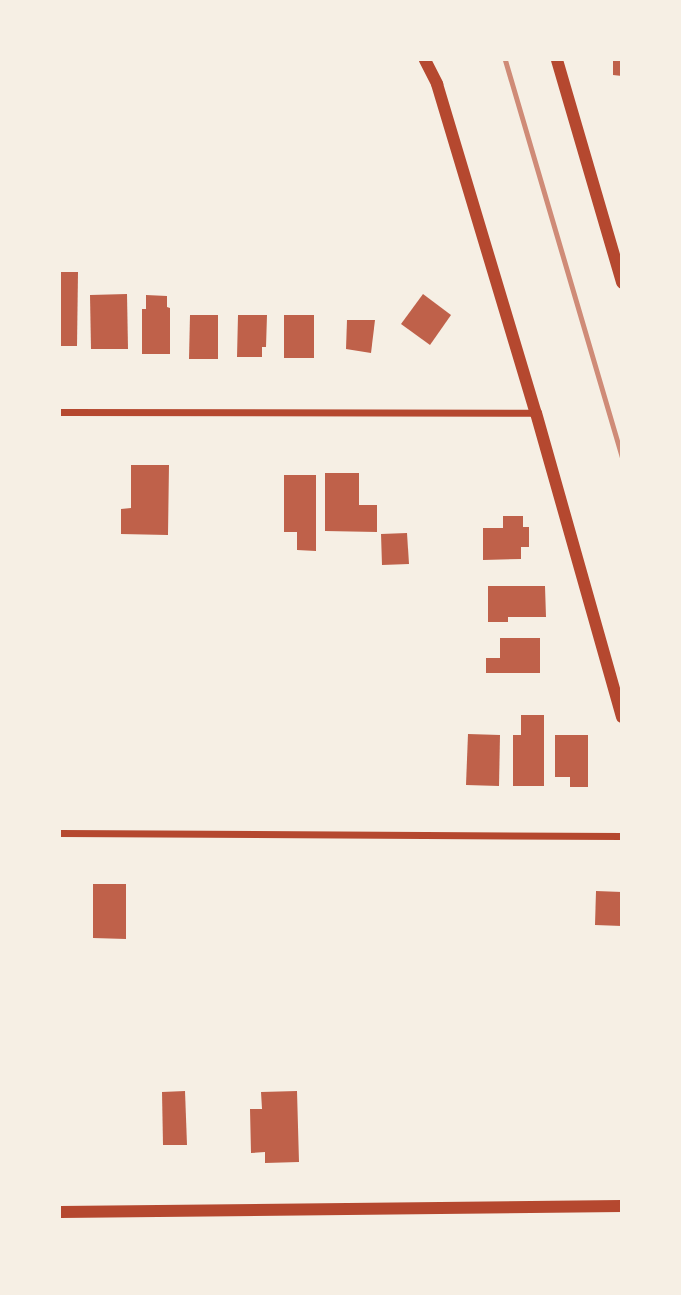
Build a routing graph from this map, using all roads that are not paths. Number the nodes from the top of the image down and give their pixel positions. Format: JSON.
{"nodes":[{"id":1,"x":425,"y":60,"type":"edge"},
{"id":2,"x":557,"y":60,"type":"edge"},
{"id":3,"x":621,"y":283,"type":"edge"},
{"id":4,"x":60,"y":412,"type":"edge"},
{"id":5,"x":536,"y":413,"type":"junction"},
{"id":6,"x":621,"y":717,"type":"edge"},
{"id":7,"x":60,"y":833,"type":"edge"},
{"id":8,"x":621,"y":836,"type":"edge"},
{"id":9,"x":621,"y":1206,"type":"edge"},
{"id":10,"x":60,"y":1212,"type":"edge"}],
"edges":[{"from":1,"to":5,"type":"street"},
{"from":2,"to":3,"type":"street"},
{"from":4,"to":5,"type":"street"},
{"from":5,"to":6,"type":"street"},
{"from":7,"to":8,"type":"street"},
{"from":9,"to":10,"type":"street"}]}
